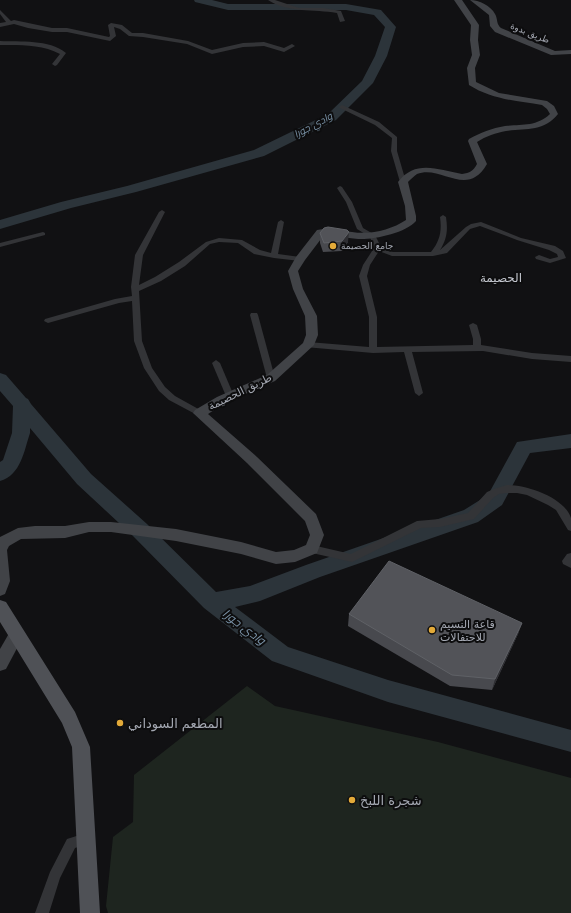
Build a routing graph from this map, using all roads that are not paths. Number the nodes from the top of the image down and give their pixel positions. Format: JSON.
{"nodes":[{"id":1,"x":270,"y":0,"type":"edge"},
{"id":2,"x":458,"y":0,"type":"edge"},
{"id":3,"x":474,"y":0,"type":"edge"},
{"id":4,"x":0,"y":11,"type":"edge"},
{"id":5,"x":342,"y":21,"type":"dead end"},
{"id":6,"x":9,"y":22,"type":"junction"},
{"id":7,"x":0,"y":25,"type":"edge"},
{"id":8,"x":0,"y":43,"type":"edge"},
{"id":9,"x":292,"y":46,"type":"dead end"},
{"id":10,"x":571,"y":52,"type":"edge"},
{"id":11,"x":54,"y":64,"type":"dead end"},
{"id":12,"x":342,"y":107,"type":"dead end"},
{"id":13,"x":403,"y":182,"type":"junction"},
{"id":14,"x":340,"y":188,"type":"dead end"},
{"id":15,"x":162,"y":212,"type":"dead end"},
{"id":16,"x":443,"y":217,"type":"dead end"},
{"id":17,"x":281,"y":222,"type":"dead end"},
{"id":18,"x":43,"y":234,"type":"dead end"},
{"id":19,"x":372,"y":236,"type":"junction"},
{"id":20,"x":0,"y":245,"type":"edge"},
{"id":21,"x":378,"y":248,"type":"junction"},
{"id":22,"x":433,"y":254,"type":"junction"},
{"id":23,"x":274,"y":256,"type":"junction"},
{"id":24,"x":539,"y":258,"type":"dead end"},
{"id":25,"x":300,"y":259,"type":"junction"},
{"id":26,"x":136,"y":294,"type":"junction"},
{"id":27,"x":254,"y":315,"type":"dead end"},
{"id":28,"x":48,"y":321,"type":"dead end"},
{"id":29,"x":473,"y":325,"type":"dead end"},
{"id":30,"x":308,"y":345,"type":"junction"},
{"id":31,"x":477,"y":348,"type":"junction"},
{"id":32,"x":407,"y":349,"type":"junction"},
{"id":33,"x":373,"y":350,"type":"junction"},
{"id":34,"x":571,"y":360,"type":"edge"},
{"id":35,"x":216,"y":363,"type":"dead end"},
{"id":36,"x":271,"y":378,"type":"junction"},
{"id":37,"x":419,"y":393,"type":"dead end"},
{"id":38,"x":230,"y":396,"type":"junction"},
{"id":39,"x":199,"y":413,"type":"junction"},
{"id":40,"x":571,"y":527,"type":"edge"},
{"id":41,"x":312,"y":549,"type":"junction"},
{"id":42,"x":571,"y":557,"type":"edge"},
{"id":43,"x":571,"y":564,"type":"edge"},
{"id":44,"x":0,"y":590,"type":"edge"},
{"id":45,"x":0,"y":607,"type":"edge"},
{"id":46,"x":16,"y":636,"type":"junction"},
{"id":47,"x":0,"y":664,"type":"edge"},
{"id":48,"x":86,"y":839,"type":"junction"},
{"id":49,"x":42,"y":913,"type":"edge"},
{"id":50,"x":90,"y":913,"type":"edge"}],
"edges":[{"from":1,"to":5,"type":"street"},
{"from":2,"to":13,"type":"street"},
{"from":3,"to":10,"type":"street","name":"طريق بدوة"},
{"from":4,"to":6,"type":"street"},
{"from":6,"to":7,"type":"street"},
{"from":6,"to":9,"type":"street"},
{"from":8,"to":11,"type":"street"},
{"from":12,"to":13,"type":"street"},
{"from":13,"to":19,"type":"street"},
{"from":14,"to":19,"type":"street"},
{"from":15,"to":26,"type":"street"},
{"from":16,"to":22,"type":"street"},
{"from":17,"to":23,"type":"street"},
{"from":18,"to":20,"type":"street"},
{"from":19,"to":21,"type":"street"},
{"from":19,"to":25,"type":"street"},
{"from":21,"to":22,"type":"street"},
{"from":21,"to":33,"type":"street"},
{"from":22,"to":24,"type":"street"},
{"from":23,"to":25,"type":"street"},
{"from":23,"to":26,"type":"street"},
{"from":25,"to":30,"type":"street"},
{"from":26,"to":28,"type":"street"},
{"from":26,"to":39,"type":"street"},
{"from":27,"to":36,"type":"street"},
{"from":29,"to":31,"type":"street"},
{"from":30,"to":33,"type":"street"},
{"from":30,"to":36,"type":"street","name":"طريق الحصيمة"},
{"from":31,"to":32,"type":"street"},
{"from":31,"to":34,"type":"street"},
{"from":32,"to":33,"type":"street"},
{"from":32,"to":37,"type":"street"},
{"from":35,"to":38,"type":"street"},
{"from":36,"to":38,"type":"street","name":"طريق الحصيمة"},
{"from":38,"to":39,"type":"street","name":"طريق الحصيمة"},
{"from":39,"to":41,"type":"street","name":"طريق الحصيمة"},
{"from":40,"to":41,"type":"street"},
{"from":41,"to":44,"type":"street"},
{"from":42,"to":43,"type":"street"},
{"from":45,"to":46,"type":"main road"},
{"from":46,"to":47,"type":"street"},
{"from":46,"to":48,"type":"main road"},
{"from":48,"to":49,"type":"street"},
{"from":48,"to":50,"type":"main road"}]}
